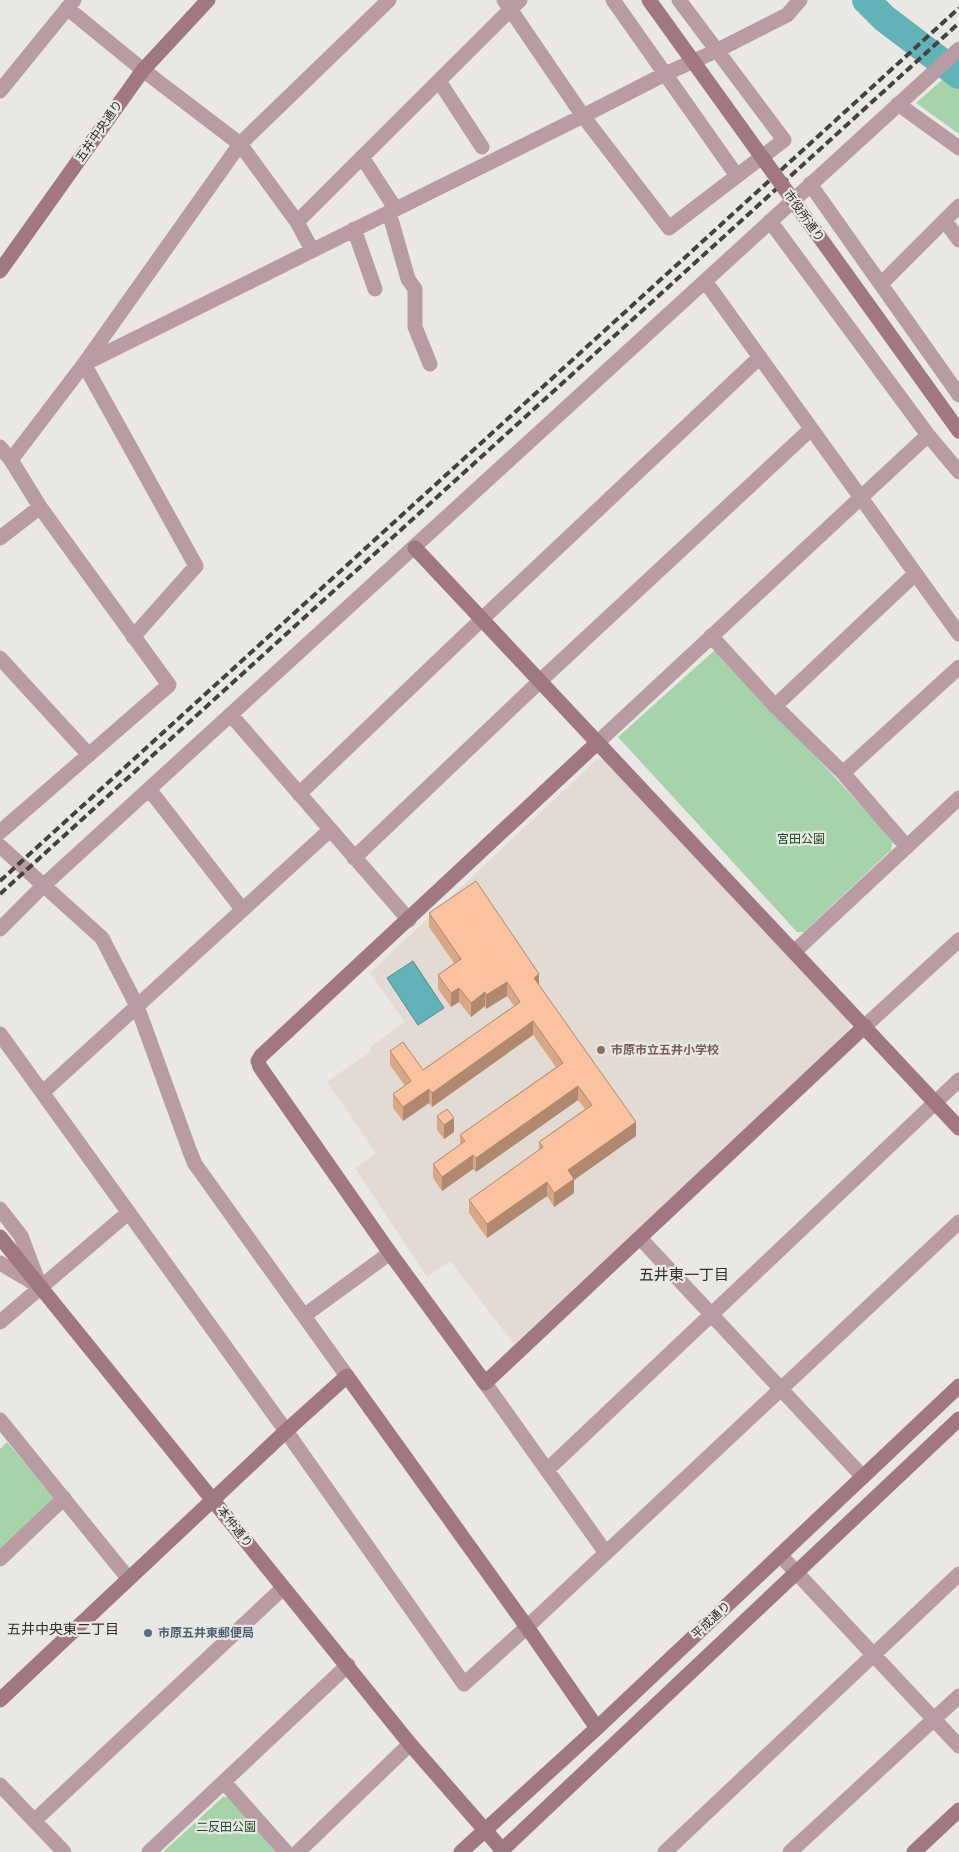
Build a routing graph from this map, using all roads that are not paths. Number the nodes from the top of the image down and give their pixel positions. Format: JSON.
{"nodes":[{"id":1,"x":208,"y":0,"type":"edge"},
{"id":2,"x":389,"y":0,"type":"edge"},
{"id":3,"x":612,"y":0,"type":"edge"},
{"id":4,"x":649,"y":0,"type":"edge"},
{"id":5,"x":679,"y":0,"type":"edge"},
{"id":6,"x":800,"y":0,"type":"edge"},
{"id":7,"x":511,"y":3,"type":"edge"},
{"id":8,"x":71,"y":4,"type":"edge"},
{"id":9,"x":959,"y":49,"type":"edge"},
{"id":10,"x":716,"y":51,"type":"junction"},
{"id":11,"x":143,"y":70,"type":"junction"},
{"id":12,"x":664,"y":74,"type":"junction"},
{"id":13,"x":439,"y":81,"type":"junction"},
{"id":14,"x":0,"y":91,"type":"edge"},
{"id":15,"x":898,"y":104,"type":"junction"},
{"id":16,"x":582,"y":116,"type":"junction"},
{"id":17,"x":240,"y":144,"type":"junction"},
{"id":18,"x":482,"y":147,"type":"dead end"},
{"id":19,"x":959,"y":148,"type":"edge"},
{"id":20,"x":362,"y":157,"type":"junction"},
{"id":21,"x":737,"y":176,"type":"junction"},
{"id":22,"x":810,"y":184,"type":"junction"},
{"id":23,"x":959,"y":206,"type":"edge"},
{"id":24,"x":392,"y":210,"type":"junction"},
{"id":25,"x":945,"y":221,"type":"junction"},
{"id":26,"x":297,"y":222,"type":"junction"},
{"id":27,"x":770,"y":222,"type":"junction"},
{"id":28,"x":354,"y":229,"type":"junction"},
{"id":29,"x":959,"y":240,"type":"edge"},
{"id":30,"x":312,"y":250,"type":"junction"},
{"id":31,"x":0,"y":270,"type":"edge"},
{"id":32,"x":705,"y":281,"type":"junction"},
{"id":33,"x":881,"y":284,"type":"junction"},
{"id":34,"x":375,"y":289,"type":"dead end"},
{"id":35,"x":760,"y":357,"type":"junction"},
{"id":36,"x":84,"y":364,"type":"junction"},
{"id":37,"x":430,"y":364,"type":"dead end"},
{"id":38,"x":959,"y":395,"type":"edge"},
{"id":39,"x":812,"y":429,"type":"junction"},
{"id":40,"x":959,"y":431,"type":"edge"},
{"id":41,"x":928,"y":435,"type":"junction"},
{"id":42,"x":0,"y":447,"type":"edge"},
{"id":43,"x":12,"y":460,"type":"junction"},
{"id":44,"x":959,"y":472,"type":"edge"},
{"id":45,"x":860,"y":497,"type":"junction"},
{"id":46,"x":40,"y":507,"type":"junction"},
{"id":47,"x":0,"y":538,"type":"edge"},
{"id":48,"x":415,"y":548,"type":"junction"},
{"id":49,"x":915,"y":574,"type":"junction"},
{"id":50,"x":482,"y":619,"type":"junction"},
{"id":51,"x":959,"y":634,"type":"edge"},
{"id":52,"x":711,"y":636,"type":"junction"},
{"id":53,"x":133,"y":637,"type":"junction"},
{"id":54,"x":0,"y":658,"type":"edge"},
{"id":55,"x":959,"y":666,"type":"edge"},
{"id":56,"x":540,"y":681,"type":"junction"},
{"id":57,"x":776,"y":706,"type":"junction"},
{"id":58,"x":231,"y":715,"type":"junction"},
{"id":59,"x":597,"y":743,"type":"junction"},
{"id":60,"x":89,"y":755,"type":"junction"},
{"id":61,"x":843,"y":773,"type":"junction"},
{"id":62,"x":149,"y":789,"type":"junction"},
{"id":63,"x":299,"y":794,"type":"junction"},
{"id":64,"x":959,"y":798,"type":"edge"},
{"id":65,"x":330,"y":830,"type":"junction"},
{"id":66,"x":0,"y":832,"type":"edge"},
{"id":67,"x":0,"y":846,"type":"edge"},
{"id":68,"x":907,"y":847,"type":"junction"},
{"id":69,"x":354,"y":858,"type":"junction"},
{"id":70,"x":44,"y":885,"type":"junction"},
{"id":71,"x":242,"y":909,"type":"junction"},
{"id":72,"x":409,"y":920,"type":"junction"},
{"id":73,"x":0,"y":929,"type":"edge"},
{"id":74,"x":959,"y":940,"type":"edge"},
{"id":75,"x":794,"y":952,"type":"junction"},
{"id":76,"x":136,"y":1006,"type":"junction"},
{"id":77,"x":865,"y":1026,"type":"junction"},
{"id":78,"x":0,"y":1034,"type":"edge"},
{"id":79,"x":959,"y":1080,"type":"edge"},
{"id":80,"x":43,"y":1092,"type":"junction"},
{"id":81,"x":935,"y":1103,"type":"junction"},
{"id":82,"x":959,"y":1128,"type":"edge"},
{"id":83,"x":0,"y":1209,"type":"edge"},
{"id":84,"x":128,"y":1213,"type":"junction"},
{"id":85,"x":959,"y":1222,"type":"edge"},
{"id":86,"x":0,"y":1237,"type":"edge"},
{"id":87,"x":640,"y":1238,"type":"junction"},
{"id":88,"x":390,"y":1253,"type":"junction"},
{"id":89,"x":0,"y":1263,"type":"edge"},
{"id":90,"x":40,"y":1287,"type":"junction"},
{"id":91,"x":710,"y":1313,"type":"junction"},
{"id":92,"x":304,"y":1315,"type":"junction"},
{"id":93,"x":0,"y":1322,"type":"edge"},
{"id":94,"x":347,"y":1376,"type":"junction"},
{"id":95,"x":485,"y":1382,"type":"junction"},
{"id":96,"x":959,"y":1386,"type":"edge"},
{"id":97,"x":781,"y":1390,"type":"junction"},
{"id":98,"x":959,"y":1419,"type":"edge"},
{"id":99,"x":3,"y":1430,"type":"edge"},
{"id":100,"x":286,"y":1431,"type":"junction"},
{"id":101,"x":546,"y":1470,"type":"junction"},
{"id":102,"x":863,"y":1477,"type":"junction"},
{"id":103,"x":64,"y":1498,"type":"junction"},
{"id":104,"x":213,"y":1499,"type":"junction"},
{"id":105,"x":606,"y":1553,"type":"junction"},
{"id":106,"x":780,"y":1555,"type":"junction"},
{"id":107,"x":0,"y":1559,"type":"edge"},
{"id":108,"x":796,"y":1572,"type":"junction"},
{"id":109,"x":959,"y":1574,"type":"edge"},
{"id":110,"x":128,"y":1578,"type":"junction"},
{"id":111,"x":283,"y":1588,"type":"junction"},
{"id":112,"x":527,"y":1627,"type":"junction"},
{"id":113,"x":874,"y":1655,"type":"junction"},
{"id":114,"x":348,"y":1665,"type":"junction"},
{"id":115,"x":959,"y":1696,"type":"edge"},
{"id":116,"x":0,"y":1700,"type":"edge"},
{"id":117,"x":934,"y":1720,"type":"junction"},
{"id":118,"x":597,"y":1728,"type":"junction"},
{"id":119,"x":410,"y":1744,"type":"junction"},
{"id":120,"x":959,"y":1746,"type":"edge"},
{"id":121,"x":224,"y":1782,"type":"junction"},
{"id":122,"x":0,"y":1785,"type":"edge"},
{"id":123,"x":959,"y":1810,"type":"edge"},
{"id":124,"x":34,"y":1821,"type":"junction"},
{"id":125,"x":484,"y":1830,"type":"junction"},
{"id":126,"x":502,"y":1851,"type":"edge"},
{"id":127,"x":64,"y":1852,"type":"edge"},
{"id":128,"x":149,"y":1852,"type":"edge"},
{"id":129,"x":286,"y":1852,"type":"edge"},
{"id":130,"x":298,"y":1852,"type":"edge"},
{"id":131,"x":461,"y":1852,"type":"edge"},
{"id":132,"x":665,"y":1852,"type":"edge"},
{"id":133,"x":790,"y":1852,"type":"edge"},
{"id":134,"x":914,"y":1852,"type":"edge"}],
"edges":[{"from":1,"to":11,"type":"street","name":"五井中央通り"},
{"from":2,"to":17,"type":"street"},
{"from":3,"to":12,"type":"street"},
{"from":4,"to":40,"type":"street","name":"市役所通り","bridge":true},
{"from":5,"to":10,"type":"street"},
{"from":6,"to":10,"type":"street"},
{"from":7,"to":13,"type":"street"},
{"from":7,"to":16,"type":"street"},
{"from":8,"to":11,"type":"street"},
{"from":8,"to":14,"type":"street"},
{"from":9,"to":15,"type":"street"},
{"from":10,"to":12,"type":"street"},
{"from":10,"to":21,"type":"street"},
{"from":11,"to":17,"type":"street"},
{"from":11,"to":31,"type":"street","name":"五井中央通り"},
{"from":12,"to":16,"type":"street"},
{"from":12,"to":21,"type":"street"},
{"from":13,"to":18,"type":"street"},
{"from":13,"to":20,"type":"street"},
{"from":15,"to":19,"type":"street"},
{"from":15,"to":22,"type":"street"},
{"from":16,"to":21,"type":"street"},
{"from":16,"to":24,"type":"street"},
{"from":17,"to":26,"type":"street"},
{"from":17,"to":36,"type":"street"},
{"from":20,"to":24,"type":"street"},
{"from":20,"to":26,"type":"street"},
{"from":22,"to":27,"type":"street"},
{"from":22,"to":33,"type":"street"},
{"from":23,"to":25,"type":"street"},
{"from":24,"to":28,"type":"street"},
{"from":24,"to":37,"type":"street"},
{"from":25,"to":29,"type":"street"},
{"from":25,"to":33,"type":"street"},
{"from":26,"to":30,"type":"street"},
{"from":27,"to":32,"type":"street"},
{"from":27,"to":41,"type":"street"},
{"from":28,"to":30,"type":"street"},
{"from":28,"to":34,"type":"street"},
{"from":30,"to":36,"type":"street"},
{"from":32,"to":35,"type":"street"},
{"from":32,"to":48,"type":"street"},
{"from":33,"to":38,"type":"street"},
{"from":35,"to":39,"type":"street"},
{"from":35,"to":50,"type":"street"},
{"from":36,"to":43,"type":"street"},
{"from":36,"to":53,"type":"street"},
{"from":39,"to":45,"type":"street"},
{"from":39,"to":56,"type":"street"},
{"from":41,"to":44,"type":"street"},
{"from":41,"to":45,"type":"street"},
{"from":42,"to":43,"type":"street"},
{"from":43,"to":46,"type":"street"},
{"from":45,"to":49,"type":"street"},
{"from":45,"to":52,"type":"street"},
{"from":46,"to":47,"type":"street"},
{"from":46,"to":53,"type":"street"},
{"from":48,"to":50,"type":"street"},
{"from":48,"to":58,"type":"street"},
{"from":49,"to":51,"type":"street"},
{"from":49,"to":57,"type":"street"},
{"from":50,"to":56,"type":"street"},
{"from":50,"to":63,"type":"street"},
{"from":52,"to":57,"type":"street"},
{"from":52,"to":59,"type":"street"},
{"from":53,"to":60,"type":"street"},
{"from":54,"to":60,"type":"street"},
{"from":55,"to":61,"type":"street"},
{"from":56,"to":59,"type":"street"},
{"from":56,"to":69,"type":"street"},
{"from":57,"to":61,"type":"street"},
{"from":58,"to":62,"type":"street"},
{"from":58,"to":63,"type":"street"},
{"from":59,"to":72,"type":"street"},
{"from":59,"to":75,"type":"street"},
{"from":60,"to":66,"type":"street"},
{"from":61,"to":68,"type":"street"},
{"from":62,"to":70,"type":"street"},
{"from":62,"to":71,"type":"street"},
{"from":63,"to":65,"type":"street"},
{"from":64,"to":68,"type":"street"},
{"from":65,"to":69,"type":"street"},
{"from":65,"to":71,"type":"street"},
{"from":67,"to":70,"type":"street"},
{"from":68,"to":75,"type":"street"},
{"from":69,"to":72,"type":"street"},
{"from":70,"to":73,"type":"street"},
{"from":70,"to":76,"type":"street"},
{"from":71,"to":76,"type":"street"},
{"from":72,"to":88,"type":"street"},
{"from":74,"to":77,"type":"street"},
{"from":75,"to":77,"type":"street"},
{"from":76,"to":80,"type":"street"},
{"from":76,"to":92,"type":"street"},
{"from":77,"to":81,"type":"street"},
{"from":77,"to":87,"type":"street"},
{"from":78,"to":80,"type":"street"},
{"from":79,"to":81,"type":"street"},
{"from":80,"to":84,"type":"street"},
{"from":81,"to":82,"type":"street"},
{"from":81,"to":91,"type":"street"},
{"from":83,"to":90,"type":"street"},
{"from":84,"to":90,"type":"street"},
{"from":84,"to":100,"type":"street"},
{"from":85,"to":97,"type":"street"},
{"from":86,"to":90,"type":"street","name":"本仲通り"},
{"from":87,"to":91,"type":"street"},
{"from":87,"to":95,"type":"street"},
{"from":88,"to":92,"type":"street"},
{"from":88,"to":95,"type":"street"},
{"from":89,"to":90,"type":"street"},
{"from":90,"to":93,"type":"street"},
{"from":90,"to":104,"type":"street","name":"本仲通り"},
{"from":91,"to":97,"type":"street"},
{"from":91,"to":101,"type":"street"},
{"from":92,"to":94,"type":"street"},
{"from":94,"to":100,"type":"street"},
{"from":94,"to":112,"type":"street"},
{"from":95,"to":101,"type":"street"},
{"from":96,"to":102,"type":"street","name":"平成通り"},
{"from":97,"to":102,"type":"street"},
{"from":97,"to":105,"type":"street"},
{"from":98,"to":108,"type":"street","name":"平成通り"},
{"from":99,"to":103,"type":"street"},
{"from":100,"to":104,"type":"street"},
{"from":100,"to":112,"type":"street"},
{"from":101,"to":105,"type":"street"},
{"from":102,"to":106,"type":"street","name":"平成通り"},
{"from":103,"to":107,"type":"street"},
{"from":103,"to":110,"type":"street"},
{"from":104,"to":110,"type":"street"},
{"from":104,"to":111,"type":"street","name":"本仲通り"},
{"from":105,"to":112,"type":"street"},
{"from":106,"to":108,"type":"street"},
{"from":106,"to":118,"type":"street","name":"平成通り"},
{"from":108,"to":113,"type":"street"},
{"from":108,"to":126,"type":"street","name":"平成通り"},
{"from":109,"to":113,"type":"street"},
{"from":110,"to":116,"type":"street"},
{"from":111,"to":114,"type":"street","name":"本仲通り"},
{"from":111,"to":124,"type":"street"},
{"from":112,"to":118,"type":"street"},
{"from":113,"to":117,"type":"street"},
{"from":113,"to":132,"type":"street"},
{"from":114,"to":119,"type":"street","name":"本仲通り"},
{"from":114,"to":121,"type":"street"},
{"from":115,"to":117,"type":"street"},
{"from":117,"to":120,"type":"street"},
{"from":117,"to":133,"type":"street"},
{"from":118,"to":125,"type":"street","name":"平成通り"},
{"from":119,"to":125,"type":"street","name":"本仲通り"},
{"from":119,"to":130,"type":"street"},
{"from":121,"to":128,"type":"street"},
{"from":121,"to":129,"type":"street"},
{"from":122,"to":124,"type":"street"},
{"from":123,"to":134,"type":"street"},
{"from":124,"to":127,"type":"street"},
{"from":125,"to":126,"type":"street","name":"本仲通り"},
{"from":125,"to":131,"type":"street","name":"平成通り"}]}
